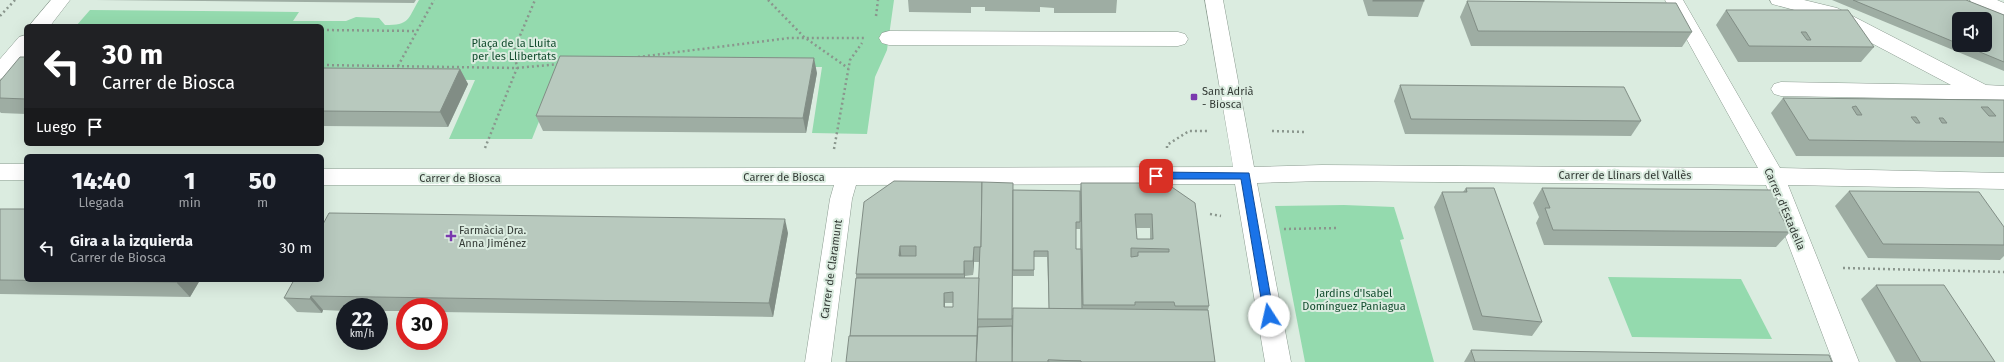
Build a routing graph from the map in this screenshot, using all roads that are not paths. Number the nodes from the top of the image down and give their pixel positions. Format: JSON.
{"nodes":[{"id":1,"x":61,"y":0,"type":"edge"},
{"id":2,"x":1214,"y":0,"type":"edge"},
{"id":3,"x":1674,"y":0,"type":"edge"},
{"id":4,"x":1779,"y":0,"type":"edge"},
{"id":5,"x":1978,"y":0,"type":"edge"},
{"id":6,"x":2004,"y":10,"type":"edge"},
{"id":7,"x":41,"y":24,"type":"edge"},
{"id":8,"x":889,"y":38,"type":"road end"},
{"id":9,"x":1178,"y":39,"type":"dead end"},
{"id":10,"x":24,"y":44,"type":"edge"},
{"id":11,"x":0,"y":72,"type":"edge"},
{"id":12,"x":1781,"y":89,"type":"dead end"},
{"id":13,"x":1994,"y":93,"type":"edge"},
{"id":14,"x":0,"y":172,"type":"edge"},
{"id":15,"x":24,"y":172,"type":"edge"},
{"id":16,"x":1245,"y":176,"type":"junction"},
{"id":17,"x":324,"y":177,"type":"edge"},
{"id":18,"x":847,"y":177,"type":"junction"},
{"id":19,"x":1774,"y":177,"type":"junction"},
{"id":20,"x":1969,"y":181,"type":"junction"},
{"id":21,"x":2004,"y":181,"type":"edge"},
{"id":22,"x":1982,"y":199,"type":"edge"},
{"id":23,"x":818,"y":362,"type":"edge"},
{"id":24,"x":1278,"y":362,"type":"edge"},
{"id":25,"x":1846,"y":362,"type":"edge"}],
"edges":[{"from":1,"to":7,"type":"street"},
{"from":2,"to":16,"type":"street"},
{"from":3,"to":19,"type":"street","name":"Carrer d'Estadella"},
{"from":4,"to":13,"type":"street"},
{"from":5,"to":6,"type":"street"},
{"from":8,"to":9,"type":"street"},
{"from":10,"to":11,"type":"street"},
{"from":12,"to":13,"type":"street"},
{"from":14,"to":15,"type":"street"},
{"from":16,"to":18,"type":"street","name":"Carrer de Biosca"},
{"from":16,"to":19,"type":"street","name":"Carrer de Llinars del Vallès"},
{"from":16,"to":24,"type":"street"},
{"from":17,"to":18,"type":"street","name":"Carrer de Biosca"},
{"from":18,"to":23,"type":"street","name":"Carrer de Claramunt"},
{"from":19,"to":20,"type":"street","name":"Carrer de Llinars del Vallès"},
{"from":19,"to":25,"type":"street","name":"Carrer d'Estadella"},
{"from":20,"to":21,"type":"street","name":"Carrer de Llinars del Vallès"},
{"from":20,"to":22,"type":"street"}]}
